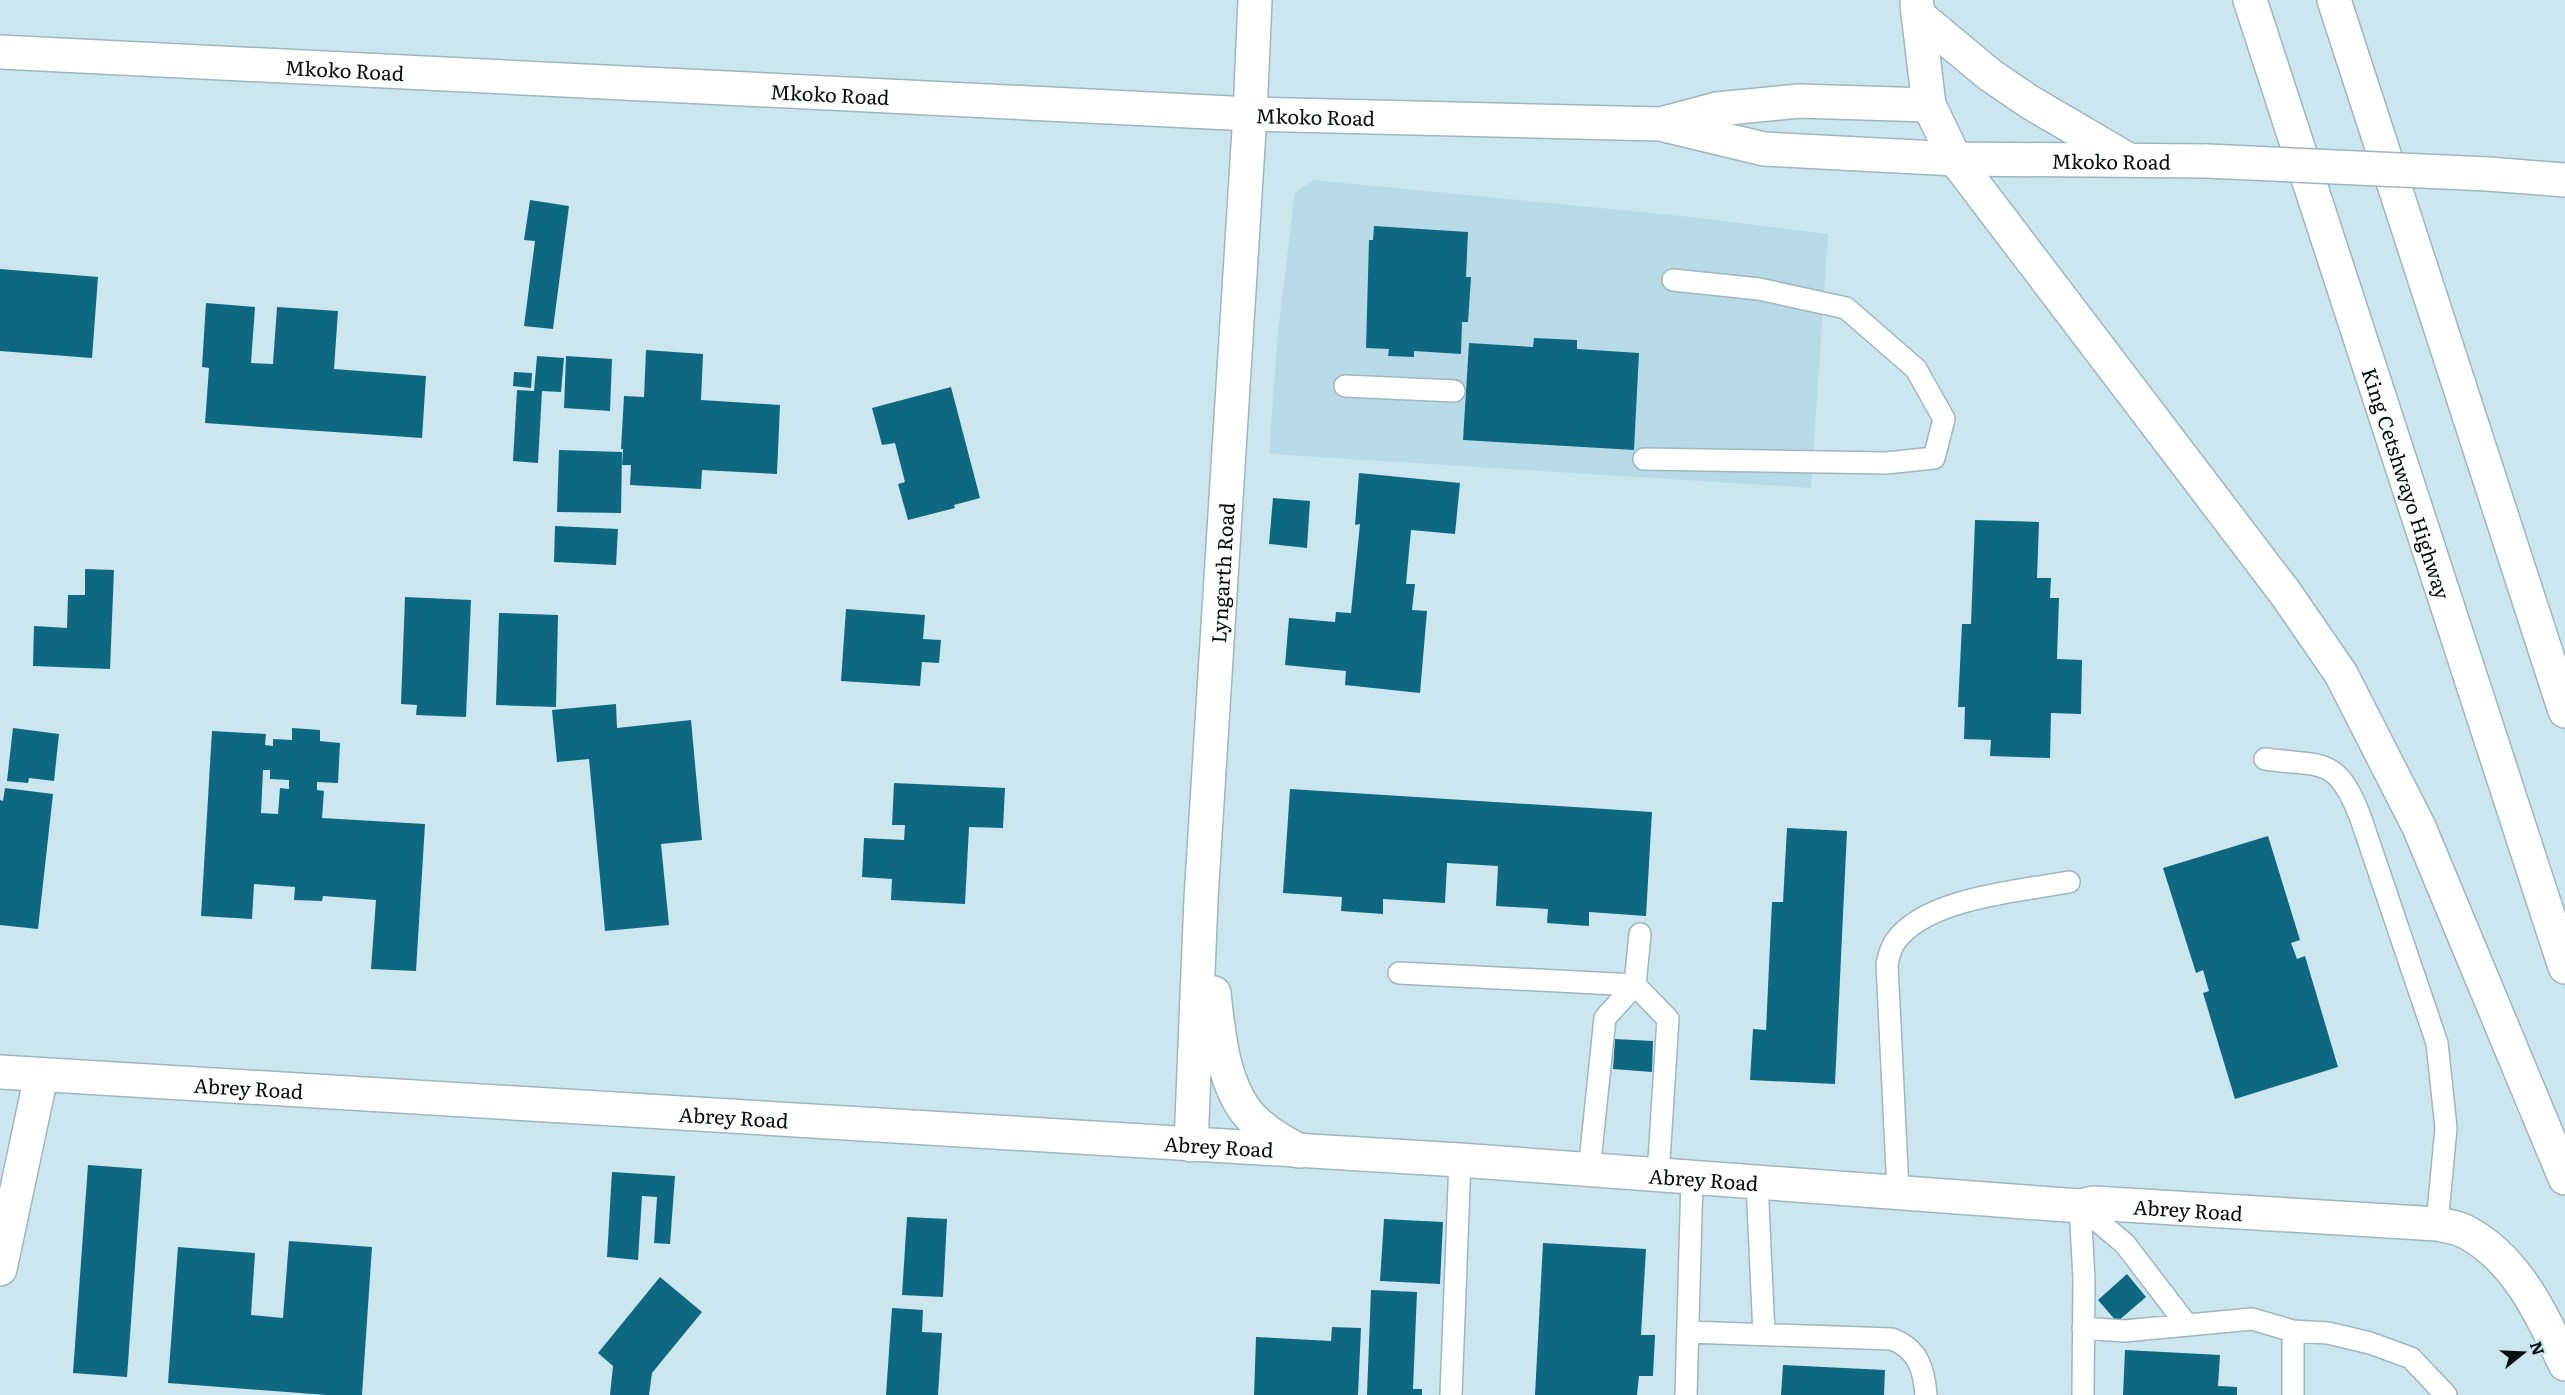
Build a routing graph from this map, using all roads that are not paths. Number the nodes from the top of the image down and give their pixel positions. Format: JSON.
{"nodes":[{"id":1,"x":1255,"y":0,"type":"edge"},
{"id":2,"x":2250,"y":0,"type":"edge"},
{"id":3,"x":2334,"y":0,"type":"edge"},
{"id":4,"x":1918,"y":8,"type":"edge"},
{"id":5,"x":0,"y":52,"type":"edge"},
{"id":6,"x":1929,"y":105,"type":"junction"},
{"id":7,"x":1250,"y":114,"type":"junction"},
{"id":8,"x":1660,"y":124,"type":"junction"},
{"id":9,"x":1955,"y":159,"type":"junction"},
{"id":10,"x":2128,"y":159,"type":"junction"},
{"id":11,"x":2565,"y":180,"type":"edge"},
{"id":12,"x":1673,"y":280,"type":"dead end"},
{"id":13,"x":1345,"y":386,"type":"dead end"},
{"id":14,"x":1454,"y":391,"type":"dead end"},
{"id":15,"x":1644,"y":459,"type":"dead end"},
{"id":16,"x":2565,"y":711,"type":"edge"},
{"id":17,"x":2265,"y":759,"type":"dead end"},
{"id":18,"x":2070,"y":882,"type":"dead end"},
{"id":19,"x":1201,"y":899,"type":"junction"},
{"id":20,"x":1640,"y":934,"type":"dead end"},
{"id":21,"x":2565,"y":967,"type":"edge"},
{"id":22,"x":1399,"y":973,"type":"dead end"},
{"id":23,"x":1635,"y":985,"type":"junction"},
{"id":24,"x":0,"y":1072,"type":"edge"},
{"id":25,"x":41,"y":1076,"type":"junction"},
{"id":26,"x":1191,"y":1145,"type":"junction"},
{"id":27,"x":1300,"y":1152,"type":"junction"},
{"id":28,"x":1460,"y":1160,"type":"junction"},
{"id":29,"x":1589,"y":1171,"type":"junction"},
{"id":30,"x":1658,"y":1176,"type":"junction"},
{"id":31,"x":1692,"y":1178,"type":"junction"},
{"id":32,"x":2565,"y":1178,"type":"edge"},
{"id":33,"x":1757,"y":1182,"type":"junction"},
{"id":34,"x":1898,"y":1191,"type":"junction"},
{"id":35,"x":2080,"y":1206,"type":"junction"},
{"id":36,"x":2437,"y":1224,"type":"junction"},
{"id":37,"x":0,"y":1269,"type":"edge"},
{"id":38,"x":2187,"y":1325,"type":"junction"},
{"id":39,"x":2083,"y":1328,"type":"junction"},
{"id":40,"x":2293,"y":1331,"type":"junction"},
{"id":41,"x":1688,"y":1332,"type":"junction"},
{"id":42,"x":1764,"y":1334,"type":"junction"},
{"id":43,"x":2565,"y":1364,"type":"edge"},
{"id":44,"x":1451,"y":1395,"type":"edge"},
{"id":45,"x":1686,"y":1395,"type":"edge"},
{"id":46,"x":1926,"y":1395,"type":"edge"},
{"id":47,"x":2083,"y":1395,"type":"edge"},
{"id":48,"x":2293,"y":1395,"type":"edge"},
{"id":49,"x":2446,"y":1395,"type":"edge"}],
"edges":[{"from":1,"to":7,"type":"main road","name":"Lyngarth Road"},
{"from":2,"to":21,"type":"main road","name":"King Cetshwayo Highway"},
{"from":3,"to":16,"type":"main road"},
{"from":4,"to":6,"type":"main road"},
{"from":4,"to":10,"type":"main road"},
{"from":5,"to":7,"type":"main road","name":"Mkoko Road"},
{"from":6,"to":8,"type":"main road","name":"Mkoko Road"},
{"from":6,"to":9,"type":"main road"},
{"from":7,"to":8,"type":"main road","name":"Mkoko Road"},
{"from":7,"to":19,"type":"main road","name":"Lyngarth Road"},
{"from":8,"to":9,"type":"main road","name":"Mkoko Road"},
{"from":9,"to":10,"type":"main road","name":"Mkoko Road"},
{"from":9,"to":32,"type":"main road"},
{"from":10,"to":11,"type":"main road","name":"Mkoko Road","bridge":true},
{"from":12,"to":15,"type":"lane"},
{"from":13,"to":14,"type":"lane"},
{"from":17,"to":36,"type":"lane"},
{"from":18,"to":34,"type":"lane"},
{"from":19,"to":26,"type":"main road","name":"Lyngarth Road"},
{"from":19,"to":27,"type":"main road"},
{"from":20,"to":23,"type":"lane"},
{"from":22,"to":23,"type":"lane"},
{"from":23,"to":29,"type":"lane"},
{"from":23,"to":30,"type":"lane"},
{"from":24,"to":25,"type":"main road","name":"Abrey Road"},
{"from":25,"to":26,"type":"main road","name":"Abrey Road"},
{"from":25,"to":37,"type":"main road"},
{"from":26,"to":27,"type":"main road","name":"Abrey Road"},
{"from":27,"to":28,"type":"main road","name":"Abrey Road"},
{"from":28,"to":29,"type":"main road","name":"Abrey Road"},
{"from":28,"to":44,"type":"lane"},
{"from":29,"to":30,"type":"main road","name":"Abrey Road"},
{"from":30,"to":31,"type":"main road","name":"Abrey Road"},
{"from":31,"to":33,"type":"main road","name":"Abrey Road"},
{"from":31,"to":41,"type":"lane"},
{"from":33,"to":34,"type":"main road","name":"Abrey Road"},
{"from":33,"to":42,"type":"lane"},
{"from":34,"to":35,"type":"main road","name":"Abrey Road"},
{"from":35,"to":36,"type":"main road","name":"Abrey Road"},
{"from":35,"to":38,"type":"lane"},
{"from":35,"to":39,"type":"lane"},
{"from":36,"to":43,"type":"main road","name":"Abrey Road"},
{"from":38,"to":39,"type":"lane"},
{"from":38,"to":40,"type":"lane"},
{"from":39,"to":47,"type":"lane"},
{"from":40,"to":48,"type":"lane"},
{"from":40,"to":49,"type":"lane"},
{"from":41,"to":42,"type":"lane"},
{"from":41,"to":45,"type":"lane"},
{"from":42,"to":46,"type":"lane"}]}
